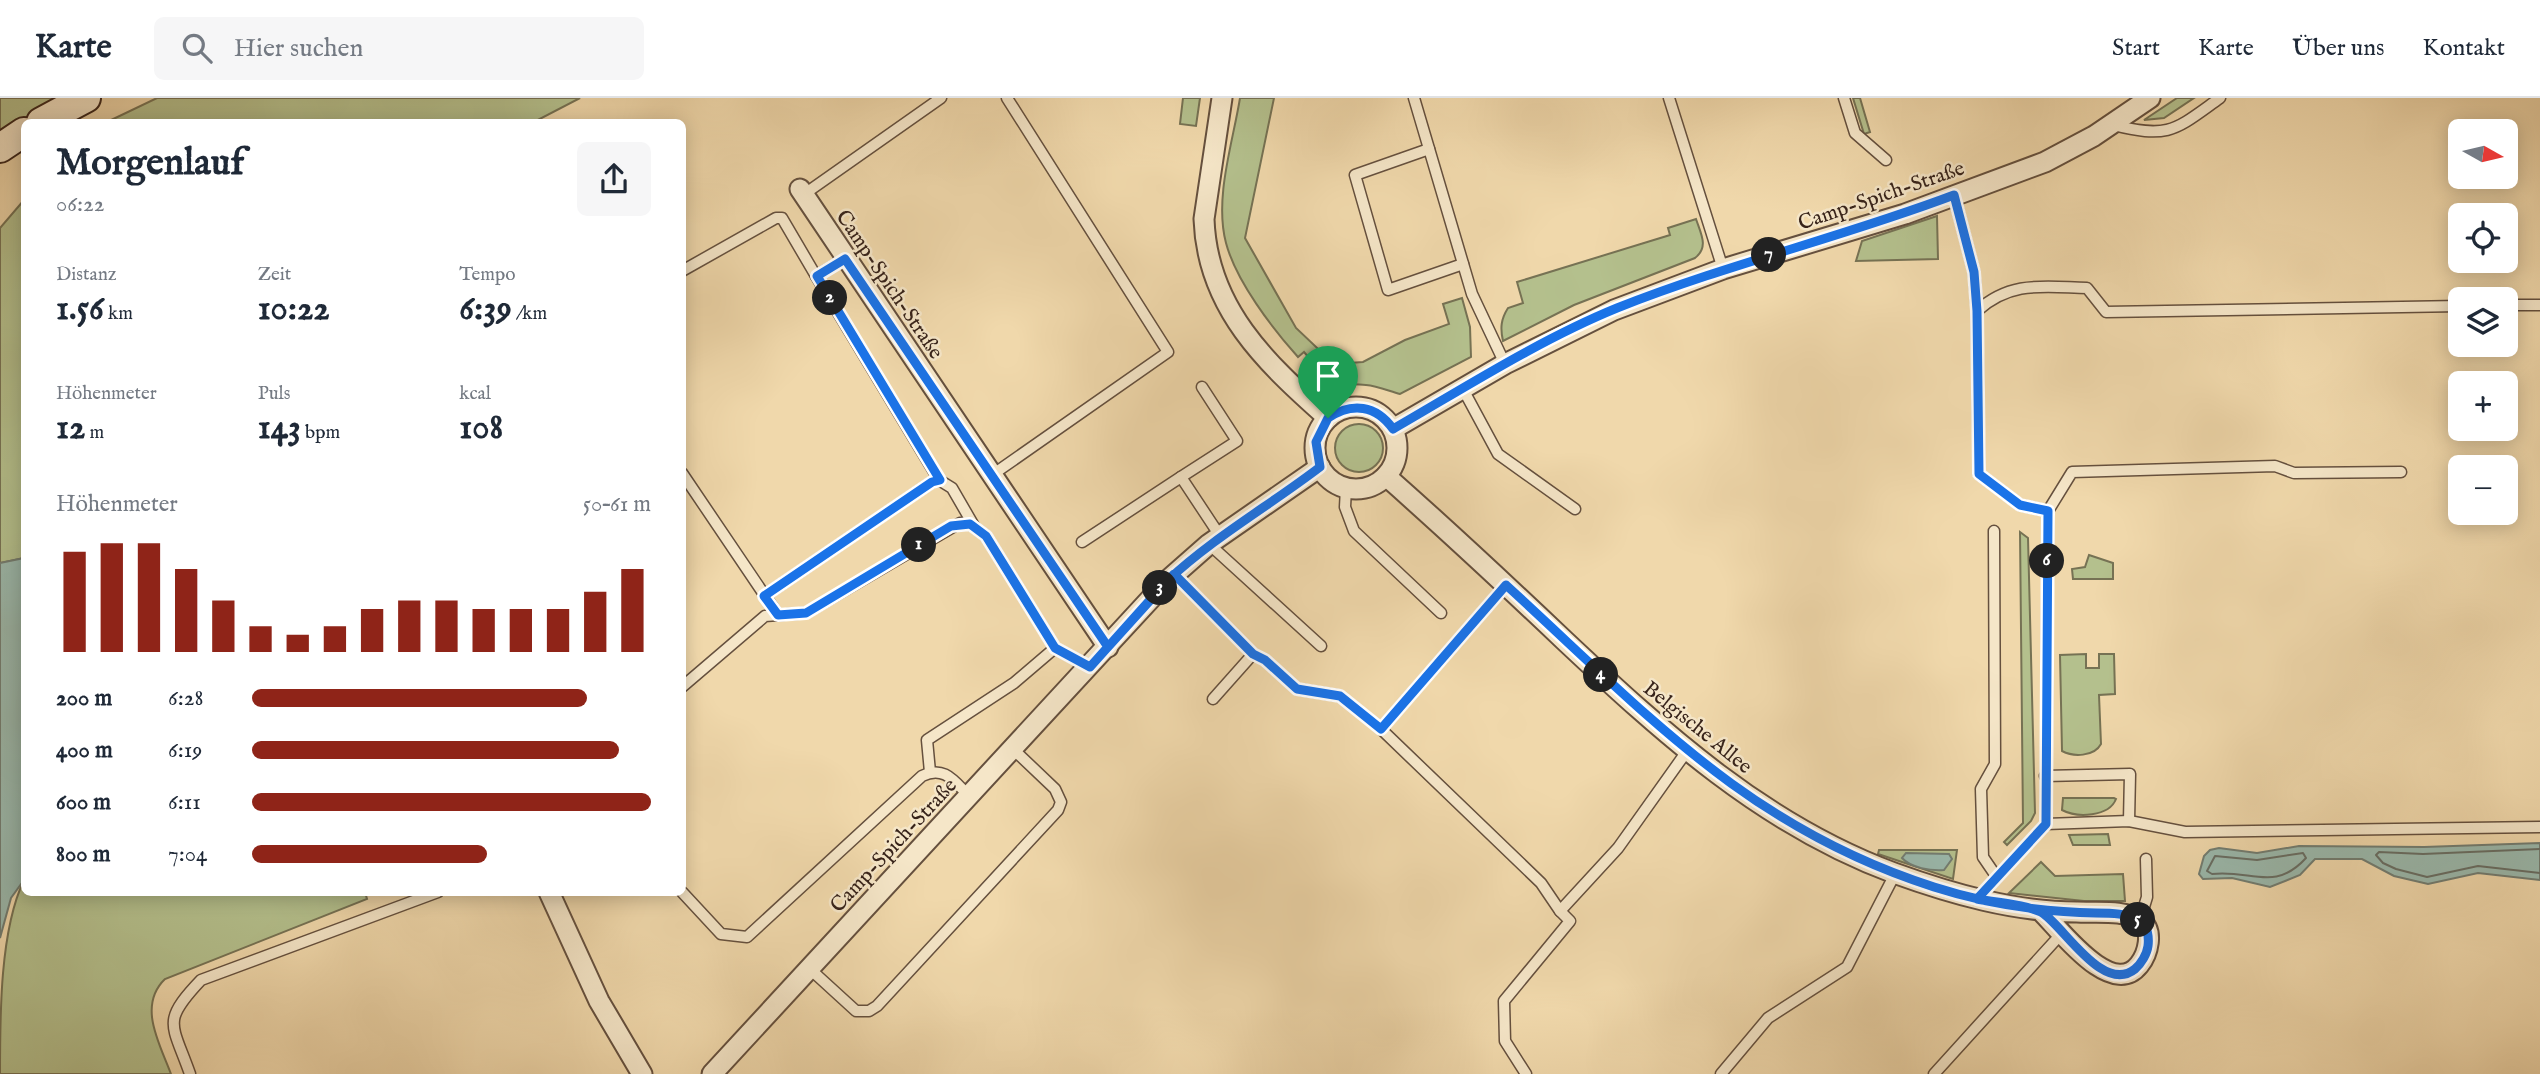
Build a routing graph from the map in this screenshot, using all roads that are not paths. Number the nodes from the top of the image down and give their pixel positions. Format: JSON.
{"nodes":[{"id":1,"x":86,"y":98,"type":"edge"},
{"id":2,"x":941,"y":98,"type":"edge"},
{"id":3,"x":1007,"y":98,"type":"edge"},
{"id":4,"x":1222,"y":98,"type":"edge"},
{"id":5,"x":1414,"y":98,"type":"edge"},
{"id":6,"x":1670,"y":98,"type":"edge"},
{"id":7,"x":1844,"y":98,"type":"edge"},
{"id":8,"x":2150,"y":98,"type":"edge"},
{"id":9,"x":2220,"y":98,"type":"edge"},
{"id":10,"x":47,"y":119,"type":"edge"},
{"id":11,"x":2111,"y":125,"type":"junction"},
{"id":12,"x":21,"y":134,"type":"edge"},
{"id":13,"x":0,"y":148,"type":"edge"},
{"id":14,"x":1429,"y":149,"type":"junction"},
{"id":15,"x":1886,"y":160,"type":"dead end"},
{"id":16,"x":802,"y":192,"type":"joint"},
{"id":17,"x":1954,"y":195,"type":"junction"},
{"id":18,"x":845,"y":259,"type":"junction"},
{"id":19,"x":1463,"y":264,"type":"junction"},
{"id":20,"x":686,"y":269,"type":"edge"},
{"id":21,"x":1723,"y":269,"type":"junction"},
{"id":22,"x":817,"y":276,"type":"junction"},
{"id":23,"x":2518,"y":305,"type":"edge"},
{"id":24,"x":2540,"y":305,"type":"edge"},
{"id":25,"x":2448,"y":306,"type":"edge"},
{"id":26,"x":1977,"y":311,"type":"junction"},
{"id":27,"x":1505,"y":364,"type":"junction"},
{"id":28,"x":1202,"y":387,"type":"dead end"},
{"id":29,"x":1464,"y":391,"type":"junction"},
{"id":30,"x":1328,"y":418,"type":"junction"},
{"id":31,"x":1393,"y":429,"type":"junction"},
{"id":32,"x":1320,"y":467,"type":"junction"},
{"id":33,"x":2401,"y":471,"type":"dead end"},
{"id":34,"x":992,"y":475,"type":"junction"},
{"id":35,"x":1386,"y":476,"type":"junction"},
{"id":36,"x":1181,"y":477,"type":"junction"},
{"id":37,"x":686,"y":479,"type":"edge"},
{"id":38,"x":940,"y":480,"type":"junction"},
{"id":39,"x":1346,"y":488,"type":"junction"},
{"id":40,"x":1575,"y":509,"type":"dead end"},
{"id":41,"x":2048,"y":511,"type":"junction"},
{"id":42,"x":974,"y":527,"type":"junction"},
{"id":43,"x":1994,"y":531,"type":"dead end"},
{"id":44,"x":1214,"y":540,"type":"junction"},
{"id":45,"x":1082,"y":542,"type":"dead end"},
{"id":46,"x":1174,"y":574,"type":"junction"},
{"id":47,"x":1506,"y":585,"type":"junction"},
{"id":48,"x":764,"y":596,"type":"junction"},
{"id":49,"x":1441,"y":613,"type":"dead end"},
{"id":50,"x":778,"y":615,"type":"junction"},
{"id":51,"x":1321,"y":646,"type":"dead end"},
{"id":52,"x":1108,"y":647,"type":"junction"},
{"id":53,"x":1055,"y":648,"type":"junction"},
{"id":54,"x":1253,"y":654,"type":"junction"},
{"id":55,"x":1090,"y":667,"type":"junction"},
{"id":56,"x":686,"y":684,"type":"edge"},
{"id":57,"x":1213,"y":699,"type":"dead end"},
{"id":58,"x":1381,"y":729,"type":"junction"},
{"id":59,"x":1013,"y":749,"type":"junction"},
{"id":60,"x":1687,"y":751,"type":"junction"},
{"id":61,"x":930,"y":772,"type":"junction"},
{"id":62,"x":2045,"y":776,"type":"junction"},
{"id":63,"x":969,"y":797,"type":"junction"},
{"id":64,"x":2129,"y":821,"type":"junction"},
{"id":65,"x":2046,"y":824,"type":"junction"},
{"id":66,"x":2540,"y":827,"type":"edge"},
{"id":67,"x":2146,"y":859,"type":"dead end"},
{"id":68,"x":1895,"y":874,"type":"junction"},
{"id":69,"x":1996,"y":876,"type":"junction"},
{"id":70,"x":427,"y":896,"type":"edge"},
{"id":71,"x":551,"y":896,"type":"edge"},
{"id":72,"x":686,"y":896,"type":"edge"},
{"id":73,"x":1977,"y":899,"type":"junction"},
{"id":74,"x":1560,"y":911,"type":"junction"},
{"id":75,"x":2042,"y":912,"type":"junction"},
{"id":76,"x":2140,"y":920,"type":"junction"},
{"id":77,"x":2063,"y":932,"type":"junction"},
{"id":78,"x":810,"y":969,"type":"junction"},
{"id":79,"x":190,"y":1074,"type":"edge"},
{"id":80,"x":642,"y":1074,"type":"edge"},
{"id":81,"x":712,"y":1074,"type":"edge"},
{"id":82,"x":1526,"y":1074,"type":"edge"},
{"id":83,"x":1721,"y":1074,"type":"edge"},
{"id":84,"x":1934,"y":1074,"type":"edge"}],
"edges":[{"from":1,"to":10,"type":"street"},
{"from":2,"to":16,"type":"lane"},
{"from":3,"to":34,"type":"lane"},
{"from":4,"to":30,"type":"street"},
{"from":5,"to":14,"type":"lane"},
{"from":6,"to":21,"type":"lane"},
{"from":7,"to":15,"type":"lane"},
{"from":8,"to":11,"type":"street","name":"Camp-Spich-Straße"},
{"from":9,"to":11,"type":"lane"},
{"from":11,"to":17,"type":"street","name":"Camp-Spich-Straße"},
{"from":12,"to":13,"type":"street"},
{"from":14,"to":19,"type":"lane"},
{"from":14,"to":19,"type":"lane"},
{"from":16,"to":18,"type":"street","name":"Camp-Spich-Straße"},
{"from":17,"to":21,"type":"street","name":"Camp-Spich-Straße"},
{"from":17,"to":26,"type":"lane"},
{"from":18,"to":22,"type":"lane"},
{"from":18,"to":34,"type":"street","name":"Camp-Spich-Straße"},
{"from":19,"to":27,"type":"lane"},
{"from":20,"to":22,"type":"lane"},
{"from":21,"to":27,"type":"street","name":"Camp-Spich-Straße"},
{"from":22,"to":38,"type":"lane"},
{"from":23,"to":24,"type":"lane"},
{"from":25,"to":26,"type":"lane"},
{"from":26,"to":41,"type":"lane"},
{"from":27,"to":29,"type":"street","name":"Camp-Spich-Straße"},
{"from":28,"to":36,"type":"lane"},
{"from":29,"to":31,"type":"street","name":"Camp-Spich-Straße"},
{"from":29,"to":40,"type":"lane"},
{"from":30,"to":31,"type":"street"},
{"from":30,"to":32,"type":"street"},
{"from":31,"to":35,"type":"street"},
{"from":32,"to":39,"type":"street"},
{"from":32,"to":44,"type":"street","name":"Camp-Spich-Straße"},
{"from":33,"to":41,"type":"lane"},
{"from":34,"to":52,"type":"street","name":"Camp-Spich-Straße"},
{"from":35,"to":39,"type":"street"},
{"from":35,"to":47,"type":"street","name":"Belgische Allee"},
{"from":36,"to":44,"type":"lane"},
{"from":36,"to":45,"type":"lane"},
{"from":37,"to":48,"type":"lane"},
{"from":38,"to":42,"type":"lane"},
{"from":38,"to":48,"type":"lane"},
{"from":39,"to":49,"type":"lane"},
{"from":41,"to":62,"type":"lane"},
{"from":42,"to":50,"type":"lane"},
{"from":42,"to":53,"type":"lane"},
{"from":43,"to":69,"type":"lane"},
{"from":44,"to":46,"type":"street","name":"Camp-Spich-Straße"},
{"from":44,"to":51,"type":"lane"},
{"from":46,"to":52,"type":"street","name":"Camp-Spich-Straße"},
{"from":46,"to":54,"type":"lane"},
{"from":47,"to":58,"type":"lane"},
{"from":47,"to":60,"type":"street","name":"Belgische Allee"},
{"from":48,"to":50,"type":"lane"},
{"from":50,"to":56,"type":"lane"},
{"from":52,"to":55,"type":"street","name":"Camp-Spich-Straße"},
{"from":53,"to":55,"type":"lane"},
{"from":53,"to":61,"type":"lane"},
{"from":54,"to":57,"type":"lane"},
{"from":54,"to":58,"type":"lane"},
{"from":55,"to":59,"type":"street","name":"Camp-Spich-Straße"},
{"from":58,"to":74,"type":"lane"},
{"from":59,"to":63,"type":"street","name":"Camp-Spich-Straße"},
{"from":59,"to":78,"type":"lane"},
{"from":60,"to":68,"type":"street","name":"Belgische Allee"},
{"from":60,"to":74,"type":"lane"},
{"from":61,"to":63,"type":"lane"},
{"from":61,"to":72,"type":"lane"},
{"from":62,"to":64,"type":"lane"},
{"from":62,"to":65,"type":"lane"},
{"from":63,"to":78,"type":"street","name":"Camp-Spich-Straße"},
{"from":64,"to":65,"type":"lane"},
{"from":64,"to":66,"type":"lane"},
{"from":65,"to":69,"type":"lane"},
{"from":67,"to":76,"type":"lane"},
{"from":68,"to":73,"type":"street","name":"Belgische Allee"},
{"from":68,"to":83,"type":"lane"},
{"from":69,"to":73,"type":"lane"},
{"from":70,"to":79,"type":"lane"},
{"from":71,"to":80,"type":"street"},
{"from":73,"to":75,"type":"street","name":"Belgische Allee"},
{"from":74,"to":82,"type":"lane"},
{"from":75,"to":76,"type":"street","name":"Belgische Allee"},
{"from":75,"to":77,"type":"street"},
{"from":76,"to":77,"type":"street"},
{"from":77,"to":84,"type":"lane"},
{"from":78,"to":81,"type":"street","name":"Camp-Spich-Straße"}]}
